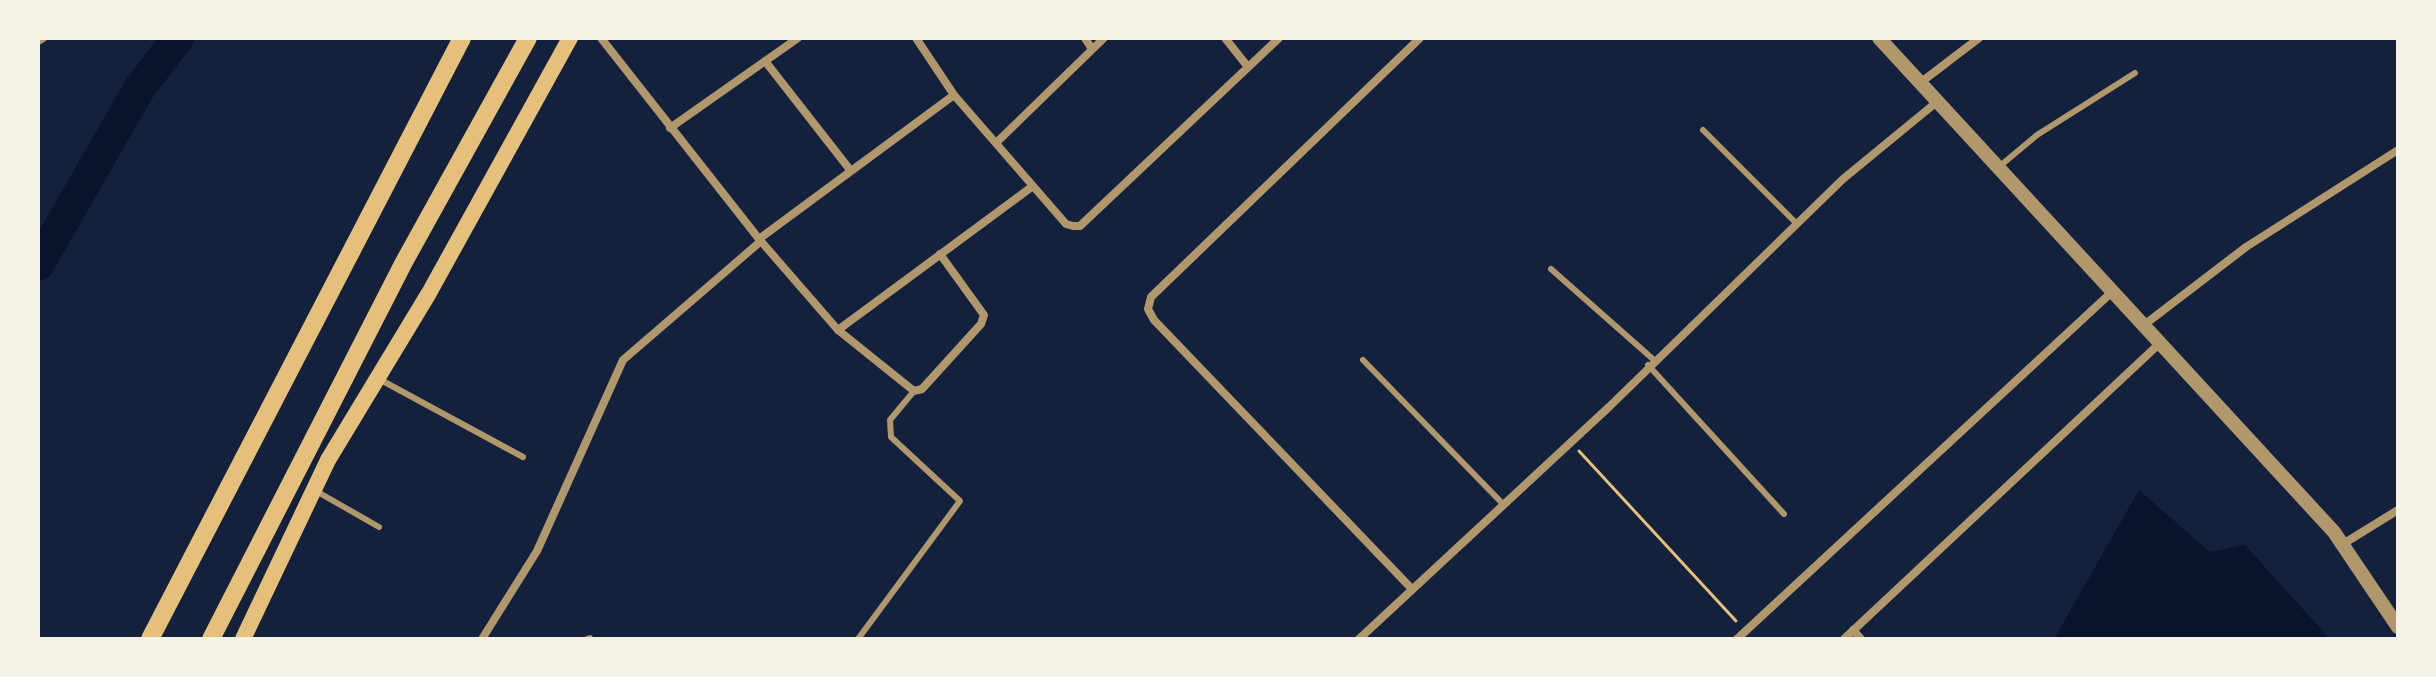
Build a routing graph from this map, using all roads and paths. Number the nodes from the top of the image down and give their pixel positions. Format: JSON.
{"nodes":[{"id":1,"x":462,"y":38,"type":"edge"},
{"id":2,"x":528,"y":38,"type":"edge"},
{"id":3,"x":570,"y":38,"type":"edge"},
{"id":4,"x":601,"y":38,"type":"edge"},
{"id":5,"x":798,"y":38,"type":"edge"},
{"id":6,"x":916,"y":38,"type":"edge"},
{"id":7,"x":1085,"y":38,"type":"edge"},
{"id":8,"x":1104,"y":38,"type":"edge"},
{"id":9,"x":1225,"y":38,"type":"edge"},
{"id":10,"x":1279,"y":38,"type":"edge"},
{"id":11,"x":1420,"y":38,"type":"edge"},
{"id":12,"x":1879,"y":38,"type":"edge"},
{"id":13,"x":1979,"y":38,"type":"edge"},
{"id":14,"x":1092,"y":49,"type":"junction"},
{"id":15,"x":765,"y":61,"type":"junction"},
{"id":16,"x":1248,"y":67,"type":"junction"},
{"id":17,"x":2135,"y":73,"type":"dead end"},
{"id":18,"x":1920,"y":83,"type":"junction"},
{"id":19,"x":954,"y":95,"type":"junction"},
{"id":20,"x":1938,"y":101,"type":"junction"},
{"id":21,"x":670,"y":128,"type":"junction"},
{"id":22,"x":1703,"y":130,"type":"dead end"},
{"id":23,"x":996,"y":143,"type":"junction"},
{"id":24,"x":2398,"y":150,"type":"edge"},
{"id":25,"x":1998,"y":167,"type":"junction"},
{"id":26,"x":851,"y":171,"type":"junction"},
{"id":27,"x":1033,"y":186,"type":"junction"},
{"id":28,"x":1796,"y":223,"type":"junction"},
{"id":29,"x":760,"y":240,"type":"junction"},
{"id":30,"x":940,"y":254,"type":"junction"},
{"id":31,"x":1551,"y":269,"type":"dead end"},
{"id":32,"x":2113,"y":291,"type":"junction"},
{"id":33,"x":2144,"y":325,"type":"junction"},
{"id":34,"x":838,"y":330,"type":"junction"},
{"id":35,"x":2160,"y":343,"type":"junction"},
{"id":36,"x":1363,"y":360,"type":"dead end"},
{"id":37,"x":1651,"y":362,"type":"junction"},
{"id":38,"x":377,"y":378,"type":"junction"},
{"id":39,"x":914,"y":391,"type":"junction"},
{"id":40,"x":1571,"y":442,"type":"junction"},
{"id":41,"x":523,"y":457,"type":"dead end"},
{"id":42,"x":313,"y":489,"type":"junction"},
{"id":43,"x":1502,"y":503,"type":"junction"},
{"id":44,"x":2398,"y":510,"type":"edge"},
{"id":45,"x":1784,"y":514,"type":"dead end"},
{"id":46,"x":379,"y":527,"type":"dead end"},
{"id":47,"x":2343,"y":544,"type":"junction"},
{"id":48,"x":1410,"y":587,"type":"junction"},
{"id":49,"x":2398,"y":627,"type":"edge"},
{"id":50,"x":1853,"y":630,"type":"junction"},
{"id":51,"x":1746,"y":631,"type":"junction"},
{"id":52,"x":150,"y":639,"type":"edge"},
{"id":53,"x":211,"y":639,"type":"edge"},
{"id":54,"x":243,"y":639,"type":"edge"},
{"id":55,"x":482,"y":639,"type":"edge"},
{"id":56,"x":858,"y":639,"type":"edge"},
{"id":57,"x":1359,"y":639,"type":"edge"},
{"id":58,"x":1737,"y":639,"type":"edge"},
{"id":59,"x":1844,"y":639,"type":"edge"},
{"id":60,"x":1861,"y":639,"type":"edge"}],
"edges":[{"from":1,"to":52,"type":"highway"},
{"from":2,"to":53,"type":"highway"},
{"from":3,"to":38,"type":"main road"},
{"from":4,"to":21,"type":"street"},
{"from":5,"to":15,"type":"street"},
{"from":6,"to":19,"type":"street"},
{"from":7,"to":14,"type":"street"},
{"from":8,"to":14,"type":"street"},
{"from":9,"to":16,"type":"street"},
{"from":10,"to":16,"type":"street"},
{"from":11,"to":48,"type":"street"},
{"from":12,"to":18,"type":"street"},
{"from":13,"to":18,"type":"street"},
{"from":14,"to":23,"type":"street"},
{"from":15,"to":21,"type":"street"},
{"from":15,"to":26,"type":"street"},
{"from":16,"to":27,"type":"street"},
{"from":17,"to":25,"type":"lane"},
{"from":18,"to":20,"type":"street"},
{"from":19,"to":23,"type":"street"},
{"from":19,"to":26,"type":"street"},
{"from":20,"to":25,"type":"street"},
{"from":20,"to":28,"type":"street"},
{"from":21,"to":29,"type":"street"},
{"from":22,"to":28,"type":"lane"},
{"from":23,"to":27,"type":"street"},
{"from":24,"to":33,"type":"street"},
{"from":25,"to":32,"type":"street"},
{"from":26,"to":29,"type":"street"},
{"from":27,"to":30,"type":"street"},
{"from":28,"to":37,"type":"street"},
{"from":29,"to":34,"type":"street"},
{"from":29,"to":55,"type":"street"},
{"from":30,"to":34,"type":"street"},
{"from":30,"to":39,"type":"street"},
{"from":31,"to":37,"type":"lane"},
{"from":32,"to":33,"type":"street"},
{"from":32,"to":51,"type":"street"},
{"from":33,"to":35,"type":"street"},
{"from":34,"to":39,"type":"street"},
{"from":35,"to":47,"type":"street"},
{"from":35,"to":50,"type":"street"},
{"from":36,"to":43,"type":"lane"},
{"from":37,"to":40,"type":"street"},
{"from":37,"to":45,"type":"lane"},
{"from":38,"to":41,"type":"lane"},
{"from":38,"to":42,"type":"main road"},
{"from":39,"to":56,"type":"lane"},
{"from":40,"to":43,"type":"street"},
{"from":40,"to":51,"type":"path"},
{"from":42,"to":46,"type":"lane"},
{"from":42,"to":54,"type":"main road"},
{"from":43,"to":48,"type":"street"},
{"from":44,"to":47,"type":"street"},
{"from":47,"to":49,"type":"street"},
{"from":48,"to":57,"type":"street"},
{"from":50,"to":59,"type":"street"},
{"from":50,"to":60,"type":"street"},
{"from":51,"to":58,"type":"street"}]}
